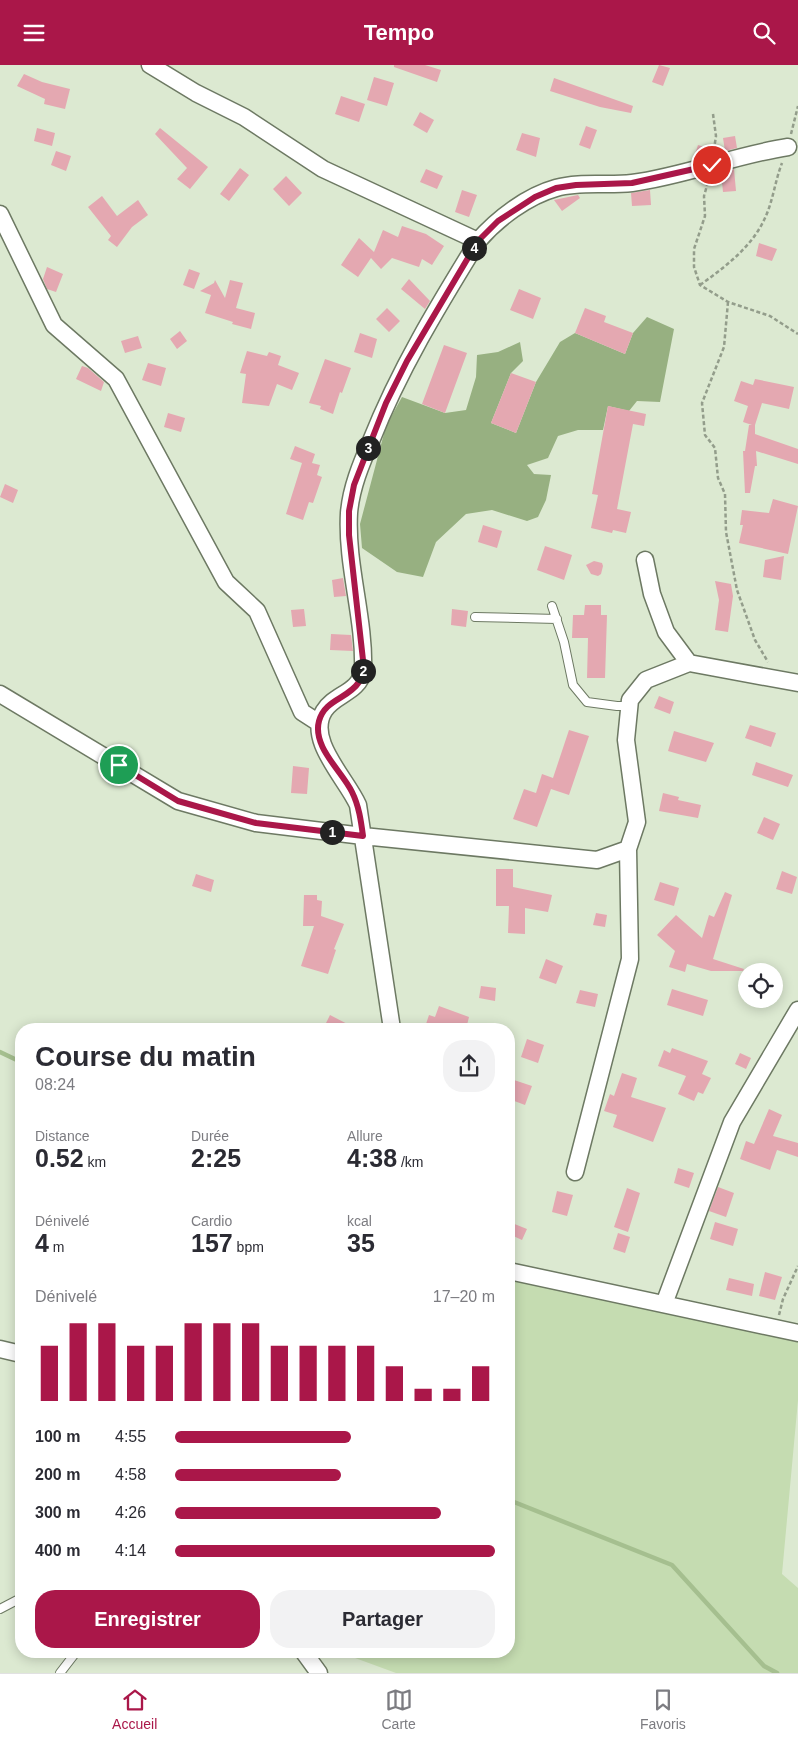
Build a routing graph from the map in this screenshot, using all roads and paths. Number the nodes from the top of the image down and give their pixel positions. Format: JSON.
{"nodes":[{"id":1,"x":150,"y":65,"type":"edge"},
{"id":2,"x":798,"y":106,"type":"edge"},
{"id":3,"x":712,"y":114,"type":"dead end"},
{"id":4,"x":788,"y":147,"type":"junction"},
{"id":5,"x":712,"y":165,"type":"junction"},
{"id":6,"x":0,"y":214,"type":"edge"},
{"id":7,"x":478,"y":241,"type":"junction"},
{"id":8,"x":700,"y":285,"type":"junction"},
{"id":9,"x":728,"y":302,"type":"junction"},
{"id":10,"x":798,"y":333,"type":"edge"},
{"id":11,"x":645,"y":560,"type":"dead end"},
{"id":12,"x":552,"y":606,"type":"dead end"},
{"id":13,"x":475,"y":617,"type":"dead end"},
{"id":14,"x":557,"y":619,"type":"junction"},
{"id":15,"x":689,"y":663,"type":"junction"},
{"id":16,"x":777,"y":679,"type":"junction"},
{"id":17,"x":798,"y":683,"type":"edge"},
{"id":18,"x":0,"y":694,"type":"edge"},
{"id":19,"x":629,"y":706,"type":"junction"},
{"id":20,"x":319,"y":723,"type":"junction"},
{"id":21,"x":363,"y":836,"type":"junction"},
{"id":22,"x":628,"y":849,"type":"junction"},
{"id":23,"x":798,"y":1010,"type":"edge"},
{"id":24,"x":391,"y":1023,"type":"edge"},
{"id":25,"x":576,"y":1171,"type":"dead end"},
{"id":26,"x":798,"y":1266,"type":"edge"},
{"id":27,"x":515,"y":1272,"type":"edge"},
{"id":28,"x":664,"y":1304,"type":"junction"},
{"id":29,"x":777,"y":1321,"type":"dead end"},
{"id":30,"x":798,"y":1333,"type":"edge"},
{"id":31,"x":0,"y":1349,"type":"edge"},
{"id":32,"x":15,"y":1353,"type":"edge"},
{"id":33,"x":15,"y":1601,"type":"edge"},
{"id":34,"x":0,"y":1609,"type":"edge"},
{"id":35,"x":72,"y":1658,"type":"edge"},
{"id":36,"x":308,"y":1658,"type":"edge"},
{"id":37,"x":60,"y":1673,"type":"edge"},
{"id":38,"x":319,"y":1673,"type":"edge"}],
"edges":[{"from":1,"to":7,"type":"street"},
{"from":2,"to":4,"type":"path"},
{"from":3,"to":5,"type":"path"},
{"from":4,"to":5,"type":"street"},
{"from":4,"to":8,"type":"path"},
{"from":5,"to":7,"type":"street"},
{"from":5,"to":8,"type":"path"},
{"from":6,"to":20,"type":"street"},
{"from":7,"to":20,"type":"street"},
{"from":8,"to":9,"type":"path"},
{"from":9,"to":10,"type":"path"},
{"from":9,"to":16,"type":"path"},
{"from":11,"to":15,"type":"street"},
{"from":12,"to":14,"type":"lane"},
{"from":13,"to":14,"type":"lane"},
{"from":14,"to":19,"type":"lane"},
{"from":15,"to":16,"type":"street"},
{"from":15,"to":19,"type":"street"},
{"from":16,"to":17,"type":"street"},
{"from":18,"to":21,"type":"street"},
{"from":19,"to":22,"type":"street"},
{"from":20,"to":21,"type":"street"},
{"from":21,"to":22,"type":"street"},
{"from":21,"to":24,"type":"street"},
{"from":22,"to":25,"type":"street"},
{"from":23,"to":28,"type":"street"},
{"from":26,"to":29,"type":"path"},
{"from":27,"to":28,"type":"street"},
{"from":28,"to":30,"type":"street"},
{"from":31,"to":32,"type":"street"},
{"from":33,"to":34,"type":"lane"},
{"from":35,"to":37,"type":"lane"},
{"from":36,"to":38,"type":"street"}]}
